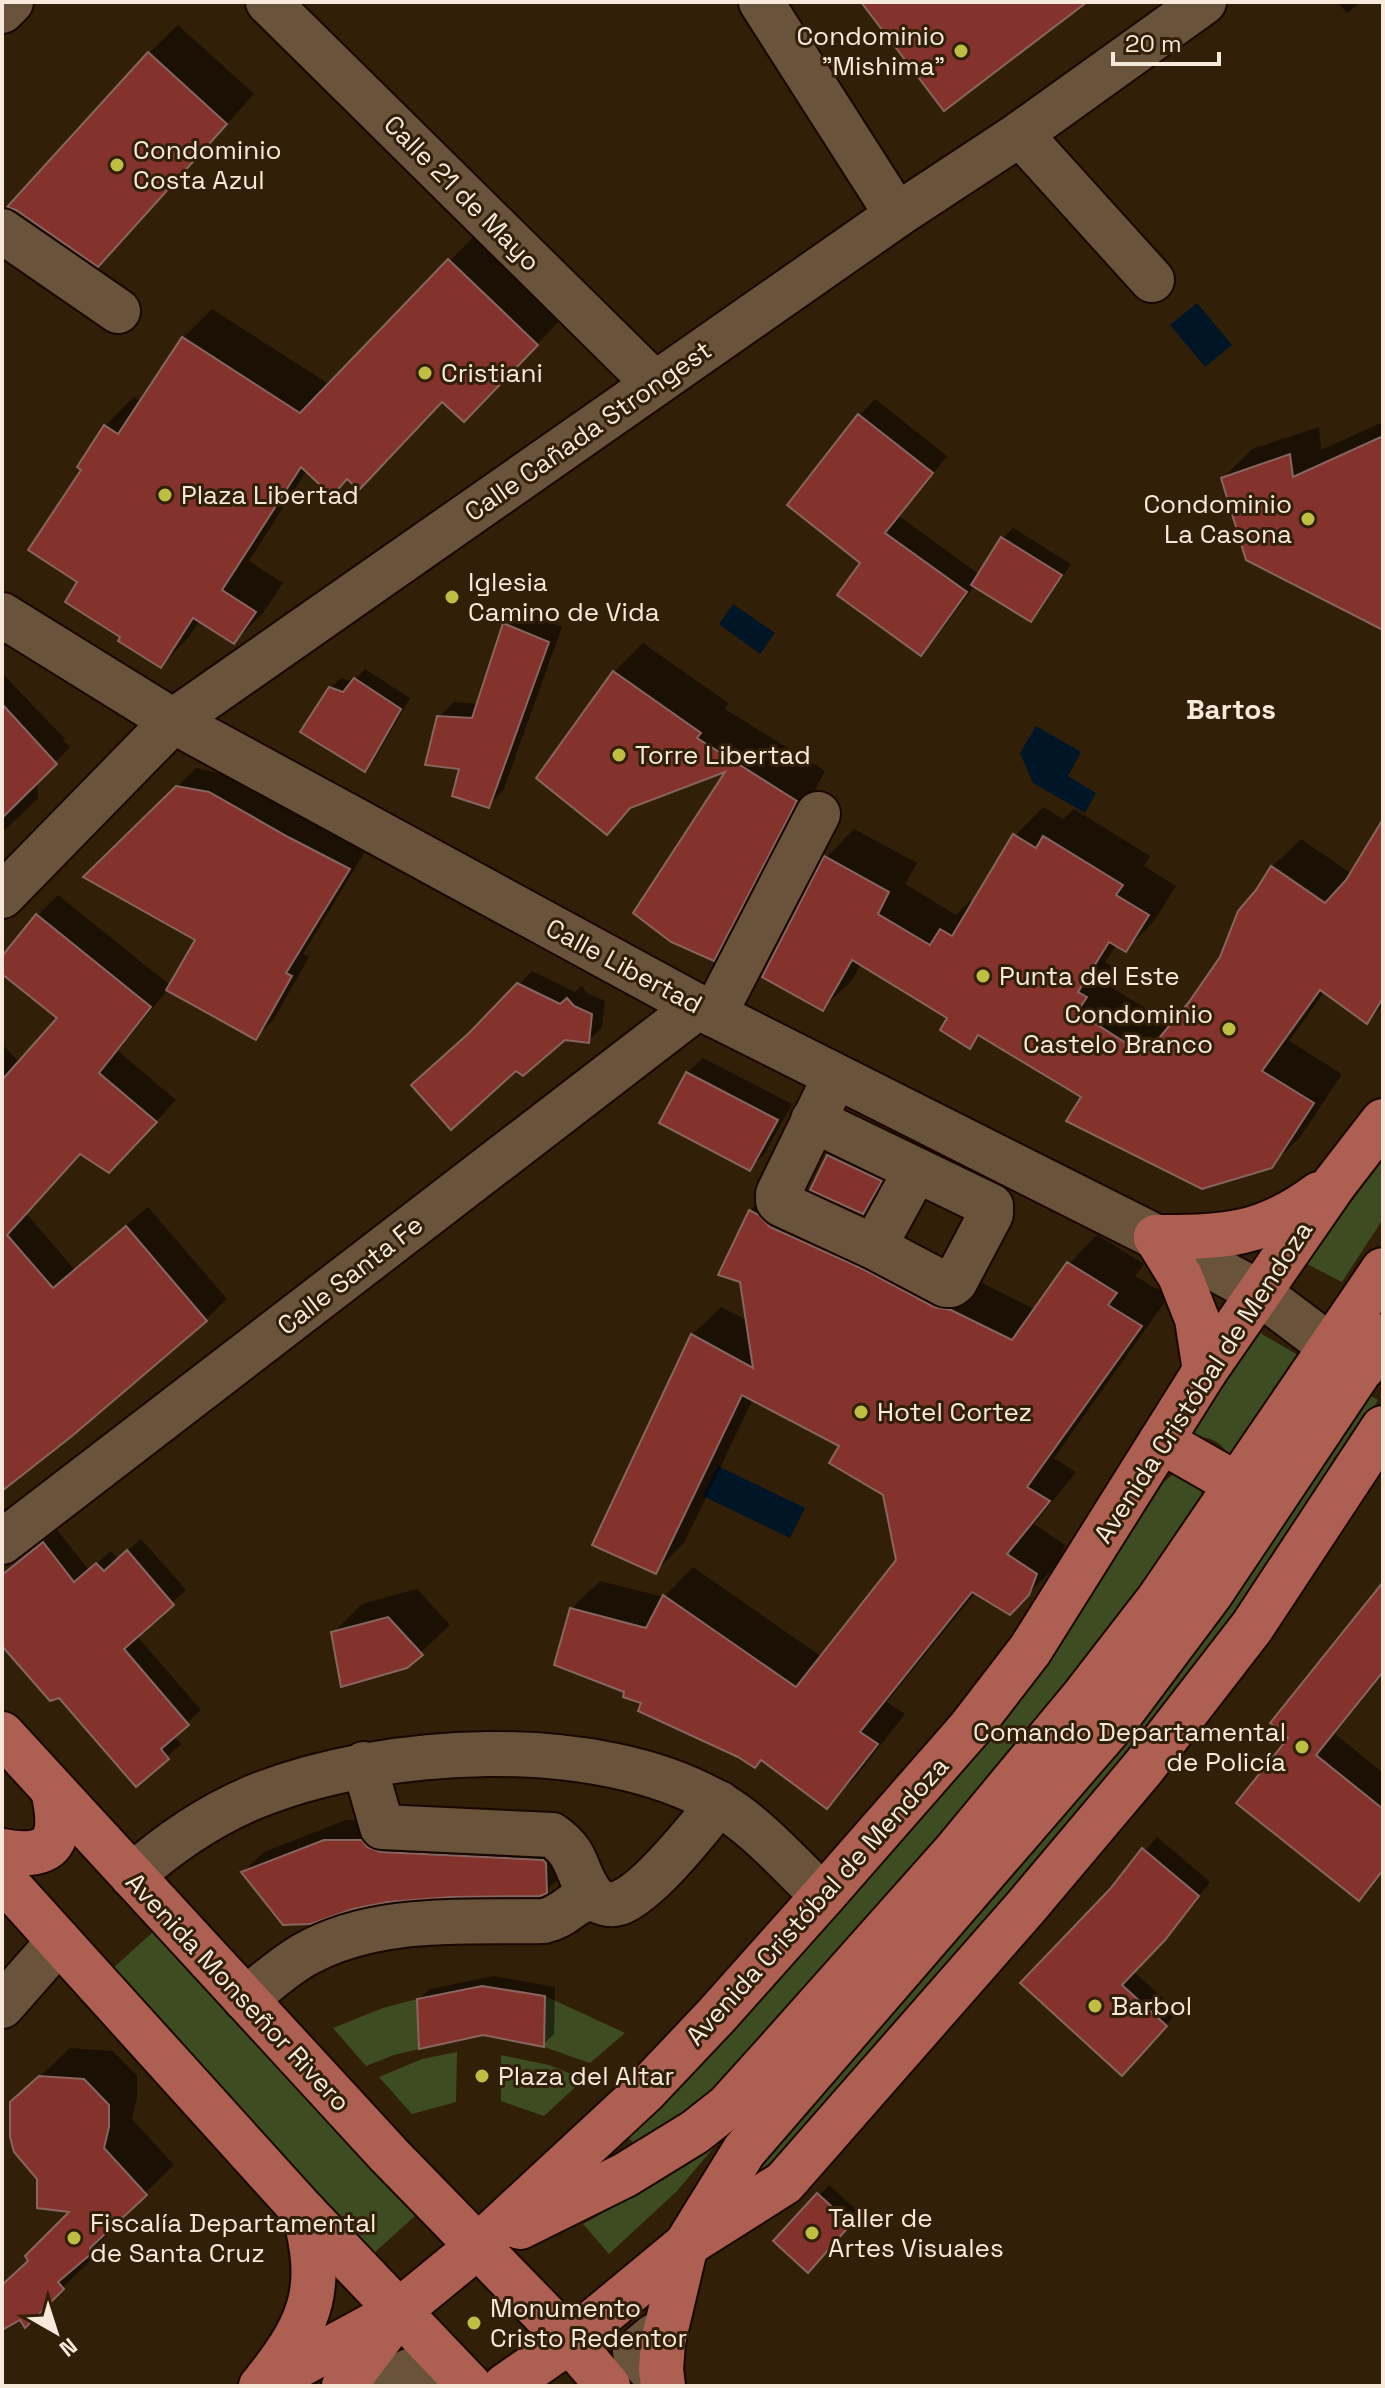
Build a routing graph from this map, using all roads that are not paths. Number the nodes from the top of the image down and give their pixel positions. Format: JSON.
{"nodes":[{"id":1,"x":11,"y":2,"type":"edge"},
{"id":2,"x":268,"y":2,"type":"edge"},
{"id":3,"x":761,"y":2,"type":"edge"},
{"id":4,"x":1204,"y":2,"type":"edge"},
{"id":5,"x":2,"y":11,"type":"edge"},
{"id":6,"x":1020,"y":134,"type":"junction"},
{"id":7,"x":897,"y":215,"type":"junction"},
{"id":8,"x":2,"y":231,"type":"edge"},
{"id":9,"x":1152,"y":280,"type":"dead end"},
{"id":10,"x":118,"y":311,"type":"dead end"},
{"id":11,"x":655,"y":384,"type":"junction"},
{"id":12,"x":2,"y":615,"type":"edge"},
{"id":13,"x":173,"y":721,"type":"junction"},
{"id":14,"x":818,"y":814,"type":"dead end"},
{"id":15,"x":2,"y":896,"type":"edge"},
{"id":16,"x":705,"y":1010,"type":"junction"},
{"id":17,"x":835,"y":1077,"type":"junction"},
{"id":18,"x":813,"y":1120,"type":"junction"},
{"id":19,"x":1383,"y":1121,"type":"edge"},
{"id":20,"x":916,"y":1170,"type":"junction"},
{"id":21,"x":1335,"y":1183,"type":"junction"},
{"id":22,"x":1156,"y":1237,"type":"junction"},
{"id":23,"x":874,"y":1247,"type":"junction"},
{"id":24,"x":1383,"y":1270,"type":"edge"},
{"id":25,"x":1258,"y":1292,"type":"junction"},
{"id":26,"x":1368,"y":1345,"type":"edge"},
{"id":27,"x":1205,"y":1371,"type":"junction"},
{"id":28,"x":1383,"y":1428,"type":"edge"},
{"id":29,"x":1161,"y":1441,"type":"junction"},
{"id":30,"x":1370,"y":1455,"type":"edge"},
{"id":31,"x":1238,"y":1485,"type":"junction"},
{"id":32,"x":2,"y":1542,"type":"edge"},
{"id":33,"x":2,"y":1734,"type":"edge"},
{"id":34,"x":364,"y":1764,"type":"junction"},
{"id":35,"x":53,"y":1790,"type":"junction"},
{"id":36,"x":719,"y":1803,"type":"junction"},
{"id":37,"x":2,"y":1851,"type":"edge"},
{"id":38,"x":132,"y":1876,"type":"junction"},
{"id":39,"x":2,"y":1878,"type":"edge"},
{"id":40,"x":823,"y":1896,"type":"junction"},
{"id":41,"x":593,"y":1897,"type":"junction"},
{"id":42,"x":59,"y":1941,"type":"junction"},
{"id":43,"x":245,"y":1999,"type":"junction"},
{"id":44,"x":2,"y":2006,"type":"edge"},
{"id":45,"x":304,"y":2212,"type":"junction"},
{"id":46,"x":686,"y":2245,"type":"junction"},
{"id":47,"x":477,"y":2247,"type":"junction"},
{"id":48,"x":399,"y":2311,"type":"junction"},
{"id":49,"x":570,"y":2341,"type":"junction"},
{"id":50,"x":657,"y":2379,"type":"edge"},
{"id":51,"x":261,"y":2386,"type":"edge"},
{"id":52,"x":344,"y":2386,"type":"edge"},
{"id":53,"x":392,"y":2386,"type":"edge"},
{"id":54,"x":410,"y":2386,"type":"edge"},
{"id":55,"x":470,"y":2386,"type":"edge"},
{"id":56,"x":505,"y":2386,"type":"edge"},
{"id":57,"x":608,"y":2386,"type":"edge"}],
"edges":[{"from":1,"to":5,"type":"street"},
{"from":2,"to":11,"type":"street","name":"Calle 21 de Mayo"},
{"from":3,"to":7,"type":"street"},
{"from":4,"to":6,"type":"street","name":"Calle Cañada Strongest"},
{"from":6,"to":7,"type":"street","name":"Calle Cañada Strongest"},
{"from":6,"to":9,"type":"street"},
{"from":7,"to":11,"type":"street","name":"Calle Cañada Strongest"},
{"from":8,"to":10,"type":"street"},
{"from":11,"to":13,"type":"street","name":"Calle Cañada Strongest"},
{"from":12,"to":13,"type":"street","name":"Calle Libertad"},
{"from":13,"to":15,"type":"street","name":"Calle Cañada Strongest"},
{"from":13,"to":16,"type":"street","name":"Calle Libertad"},
{"from":14,"to":16,"type":"street","name":"Calle Santa Fe"},
{"from":16,"to":17,"type":"street","name":"Calle Libertad"},
{"from":16,"to":32,"type":"street","name":"Calle Santa Fe"},
{"from":17,"to":18,"type":"street"},
{"from":17,"to":22,"type":"street","name":"Calle Libertad"},
{"from":18,"to":20,"type":"street"},
{"from":18,"to":23,"type":"street"},
{"from":19,"to":21,"type":"main road","name":"Avenida Cristóbal de Mendoza"},
{"from":20,"to":23,"type":"street"},
{"from":20,"to":23,"type":"street"},
{"from":21,"to":22,"type":"main road"},
{"from":21,"to":25,"type":"main road","name":"Avenida Cristóbal de Mendoza"},
{"from":22,"to":25,"type":"street","name":"Calle Libertad"},
{"from":22,"to":27,"type":"main road"},
{"from":24,"to":26,"type":"main road","name":"Avenida Cristóbal de Mendoza"},
{"from":25,"to":26,"type":"street","name":"Calle Libertad"},
{"from":25,"to":27,"type":"main road","name":"Avenida Cristóbal de Mendoza"},
{"from":26,"to":31,"type":"main road","name":"Avenida Cristóbal de Mendoza"},
{"from":26,"to":46,"type":"main road","name":"Avenida Cristóbal de Mendoza"},
{"from":27,"to":29,"type":"main road","name":"Avenida Cristóbal de Mendoza"},
{"from":28,"to":30,"type":"main road","name":"Avenida Cristóbal de Mendoza"},
{"from":29,"to":31,"type":"main road"},
{"from":29,"to":40,"type":"main road","name":"Avenida Cristóbal de Mendoza"},
{"from":30,"to":46,"type":"main road","name":"Avenida Cristóbal de Mendoza"},
{"from":31,"to":47,"type":"main road","name":"Avenida Cristóbal de Mendoza"},
{"from":33,"to":35,"type":"main road","name":"Avenida Monseñor Rivero"},
{"from":34,"to":36,"type":"street"},
{"from":34,"to":38,"type":"street"},
{"from":34,"to":41,"type":"street"},
{"from":35,"to":37,"type":"main road"},
{"from":35,"to":38,"type":"main road","name":"Avenida Monseñor Rivero"},
{"from":36,"to":40,"type":"street"},
{"from":36,"to":41,"type":"street"},
{"from":38,"to":43,"type":"main road","name":"Avenida Monseñor Rivero"},
{"from":39,"to":42,"type":"main road"},
{"from":40,"to":47,"type":"main road","name":"Avenida Cristóbal de Mendoza"},
{"from":41,"to":43,"type":"street"},
{"from":42,"to":44,"type":"street"},
{"from":42,"to":45,"type":"main road"},
{"from":43,"to":47,"type":"main road","name":"Avenida Monseñor Rivero"},
{"from":45,"to":48,"type":"main road"},
{"from":45,"to":51,"type":"main road"},
{"from":46,"to":49,"type":"main road","name":"Avenida Cristóbal de Mendoza"},
{"from":46,"to":50,"type":"main road"},
{"from":47,"to":48,"type":"main road","name":"Avenida Cristóbal de Mendoza"},
{"from":47,"to":49,"type":"main road","name":"Avenida Monseñor Rivero"},
{"from":48,"to":51,"type":"main road","name":"Avenida Cristóbal de Mendoza"},
{"from":48,"to":52,"type":"main road","name":"Avenida Cristóbal de Mendoza"},
{"from":48,"to":55,"type":"main road"},
{"from":49,"to":56,"type":"main road","name":"Avenida Cristóbal de Mendoza"},
{"from":49,"to":57,"type":"main road","name":"Avenida Monseñor Rivero"},
{"from":53,"to":54,"type":"street"}]}
